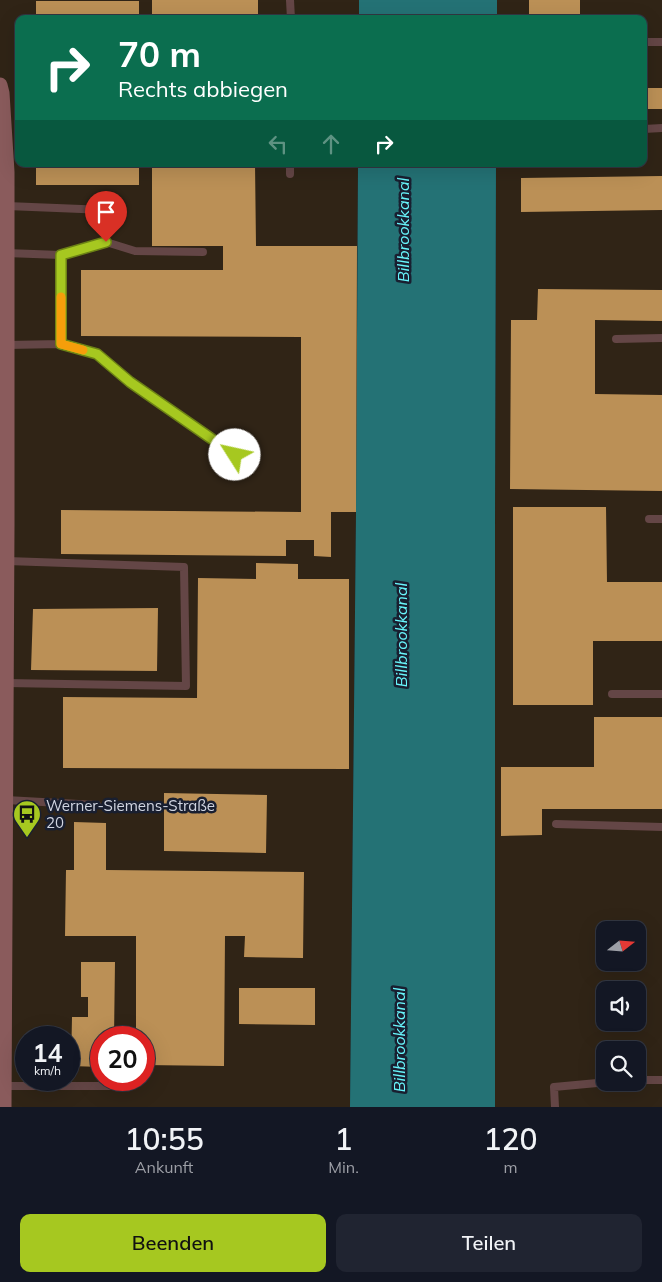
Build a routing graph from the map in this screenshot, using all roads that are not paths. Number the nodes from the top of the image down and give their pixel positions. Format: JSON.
{"nodes":[{"id":1,"x":290,"y":0,"type":"edge"},
{"id":2,"x":291,"y":15,"type":"edge"},
{"id":3,"x":647,"y":42,"type":"edge"},
{"id":4,"x":662,"y":42,"type":"edge"},
{"id":5,"x":0,"y":85,"type":"edge"},
{"id":6,"x":662,"y":128,"type":"edge"},
{"id":7,"x":647,"y":129,"type":"edge"},
{"id":8,"x":290,"y":167,"type":"edge"},
{"id":9,"x":290,"y":174,"type":"dead end"},
{"id":10,"x":7,"y":206,"type":"junction"},
{"id":11,"x":106,"y":242,"type":"junction"},
{"id":12,"x":4,"y":243,"type":"edge"},
{"id":13,"x":203,"y":252,"type":"dead end"},
{"id":14,"x":61,"y":255,"type":"junction"},
{"id":15,"x":662,"y":338,"type":"edge"},
{"id":16,"x":616,"y":339,"type":"dead end"},
{"id":17,"x":61,"y":344,"type":"junction"},
{"id":18,"x":7,"y":345,"type":"junction"},
{"id":19,"x":235,"y":455,"type":"dead end"},
{"id":20,"x":649,"y":519,"type":"dead end"},
{"id":21,"x":662,"y":519,"type":"edge"},
{"id":22,"x":7,"y":561,"type":"junction"},
{"id":23,"x":6,"y":684,"type":"junction"},
{"id":24,"x":612,"y":694,"type":"dead end"},
{"id":25,"x":662,"y":694,"type":"edge"},
{"id":26,"x":6,"y":800,"type":"junction"},
{"id":27,"x":97,"y":805,"type":"dead end"},
{"id":28,"x":556,"y":824,"type":"dead end"},
{"id":29,"x":662,"y":827,"type":"edge"},
{"id":30,"x":646,"y":1080,"type":"edge"},
{"id":31,"x":662,"y":1080,"type":"edge"},
{"id":32,"x":596,"y":1083,"type":"edge"},
{"id":33,"x":4,"y":1086,"type":"junction"},
{"id":34,"x":90,"y":1086,"type":"edge"},
{"id":35,"x":4,"y":1107,"type":"edge"},
{"id":36,"x":555,"y":1107,"type":"edge"}],
"edges":[{"from":1,"to":2,"type":"lane"},
{"from":3,"to":4,"type":"lane"},
{"from":5,"to":10,"type":"street"},
{"from":6,"to":7,"type":"lane"},
{"from":8,"to":9,"type":"lane"},
{"from":10,"to":11,"type":"lane"},
{"from":10,"to":12,"type":"street"},
{"from":11,"to":13,"type":"lane"},
{"from":11,"to":14,"type":"lane"},
{"from":12,"to":14,"type":"lane"},
{"from":12,"to":18,"type":"street"},
{"from":14,"to":17,"type":"lane"},
{"from":15,"to":16,"type":"lane"},
{"from":17,"to":18,"type":"lane"},
{"from":17,"to":19,"type":"lane"},
{"from":18,"to":22,"type":"street"},
{"from":20,"to":21,"type":"lane"},
{"from":22,"to":23,"type":"street"},
{"from":22,"to":23,"type":"lane"},
{"from":23,"to":26,"type":"street"},
{"from":24,"to":25,"type":"lane"},
{"from":26,"to":27,"type":"lane"},
{"from":26,"to":33,"type":"street"},
{"from":28,"to":29,"type":"lane"},
{"from":30,"to":31,"type":"lane"},
{"from":32,"to":36,"type":"lane"},
{"from":33,"to":34,"type":"lane"},
{"from":33,"to":35,"type":"street"}]}
